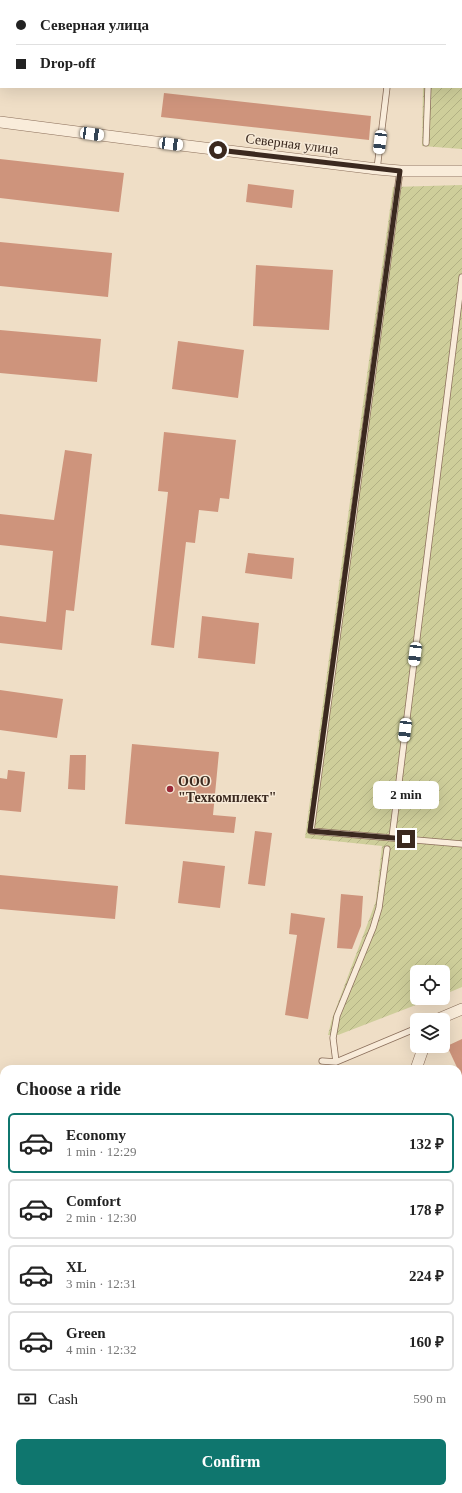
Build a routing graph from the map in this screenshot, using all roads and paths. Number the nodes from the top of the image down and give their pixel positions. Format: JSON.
{"nodes":[{"id":1,"x":387,"y":88,"type":"edge"},
{"id":2,"x":428,"y":88,"type":"edge"},
{"id":3,"x":0,"y":122,"type":"edge"},
{"id":4,"x":426,"y":143,"type":"dead end"},
{"id":5,"x":377,"y":169,"type":"junction"},
{"id":6,"x":400,"y":171,"type":"junction"},
{"id":7,"x":462,"y":171,"type":"edge"},
{"id":8,"x":462,"y":277,"type":"edge"},
{"id":9,"x":392,"y":838,"type":"junction"},
{"id":10,"x":462,"y":844,"type":"edge"},
{"id":11,"x":387,"y":849,"type":"dead end"},
{"id":12,"x":462,"y":1009,"type":"edge"},
{"id":13,"x":450,"y":1014,"type":"edge"},
{"id":14,"x":410,"y":1031,"type":"edge"},
{"id":15,"x":422,"y":1053,"type":"edge"},
{"id":16,"x":322,"y":1061,"type":"dead end"},
{"id":17,"x":336,"y":1062,"type":"junction"},
{"id":18,"x":417,"y":1065,"type":"edge"}],
"edges":[{"from":1,"to":5,"type":"lane"},
{"from":2,"to":4,"type":"lane"},
{"from":3,"to":5,"type":"street","name":"Северная улица"},
{"from":5,"to":6,"type":"street","name":"Северная улица"},
{"from":6,"to":7,"type":"street","name":"Северная улица"},
{"from":6,"to":9,"type":"lane"},
{"from":8,"to":9,"type":"lane"},
{"from":9,"to":10,"type":"lane"},
{"from":11,"to":17,"type":"lane"},
{"from":12,"to":13,"type":"street"},
{"from":14,"to":17,"type":"lane"},
{"from":15,"to":18,"type":"street"},
{"from":16,"to":17,"type":"lane"}]}
